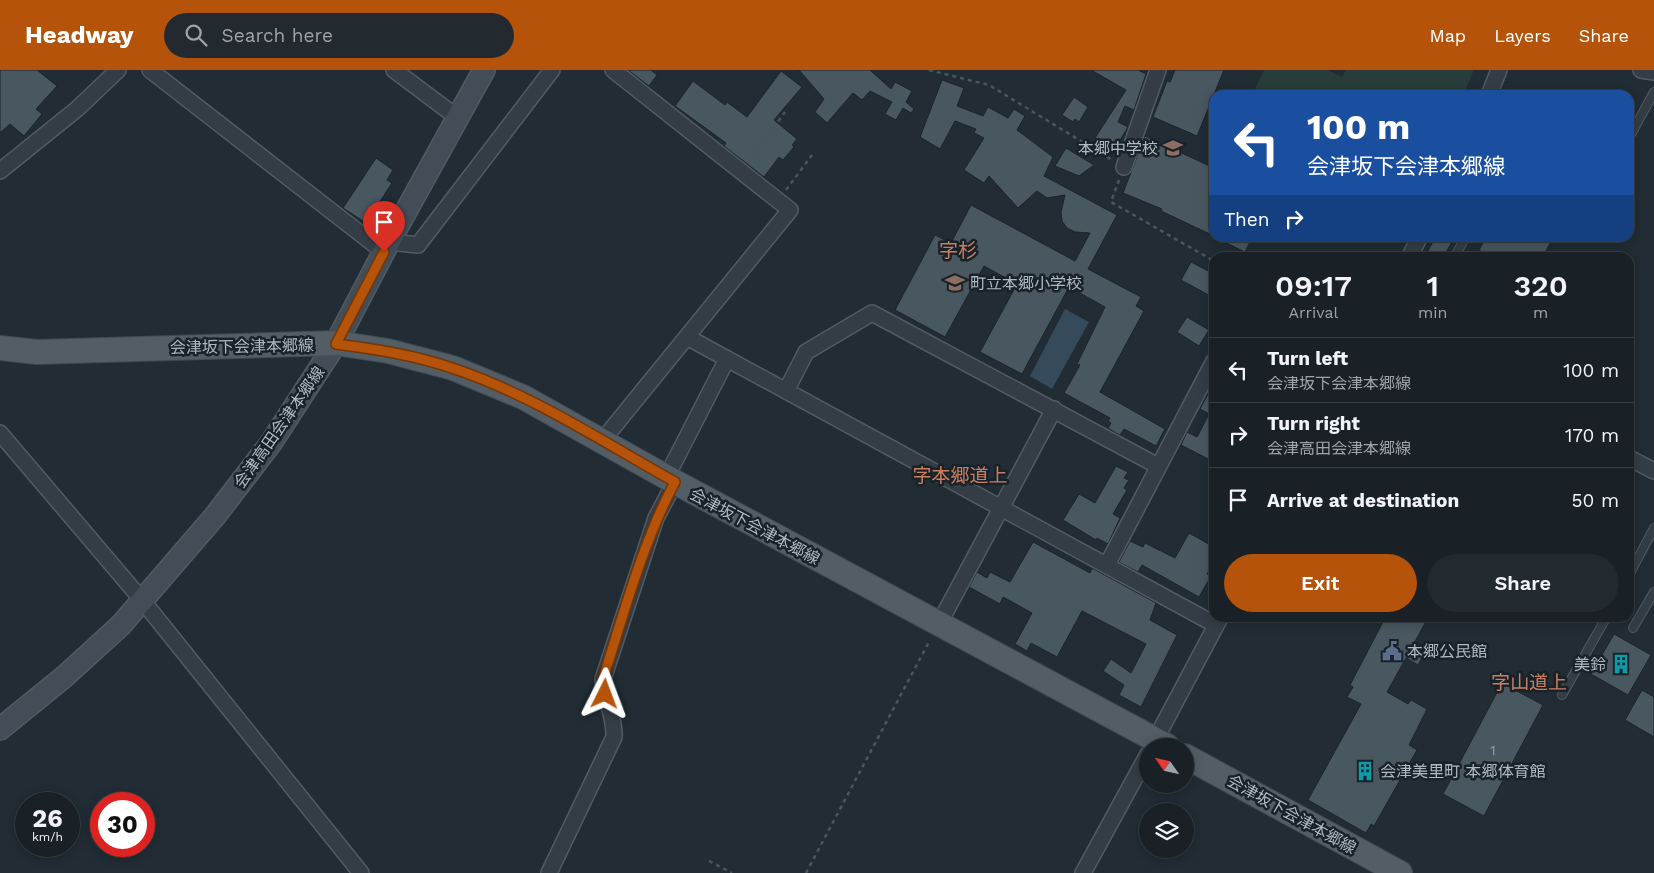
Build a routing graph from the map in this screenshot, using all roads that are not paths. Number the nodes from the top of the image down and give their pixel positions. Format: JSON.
{"nodes":[{"id":1,"x":118,"y":70,"type":"edge"},
{"id":2,"x":150,"y":70,"type":"edge"},
{"id":3,"x":394,"y":70,"type":"edge"},
{"id":4,"x":484,"y":70,"type":"edge"},
{"id":5,"x":552,"y":70,"type":"edge"},
{"id":6,"x":613,"y":70,"type":"edge"},
{"id":7,"x":1158,"y":70,"type":"edge"},
{"id":8,"x":1499,"y":70,"type":"edge"},
{"id":9,"x":1640,"y":70,"type":"edge"},
{"id":10,"x":1654,"y":72,"type":"edge"},
{"id":11,"x":1491,"y":90,"type":"edge"},
{"id":12,"x":1654,"y":92,"type":"edge"},
{"id":13,"x":458,"y":118,"type":"junction"},
{"id":14,"x":1634,"y":129,"type":"edge"},
{"id":15,"x":1124,"y":167,"type":"road end"},
{"id":16,"x":0,"y":171,"type":"edge"},
{"id":17,"x":386,"y":247,"type":"junction"},
{"id":18,"x":687,"y":337,"type":"junction"},
{"id":19,"x":336,"y":344,"type":"junction"},
{"id":20,"x":0,"y":348,"type":"edge"},
{"id":21,"x":727,"y":359,"type":"junction"},
{"id":22,"x":1209,"y":369,"type":"edge"},
{"id":23,"x":786,"y":391,"type":"junction"},
{"id":24,"x":1054,"y":409,"type":"junction"},
{"id":25,"x":0,"y":433,"type":"edge"},
{"id":26,"x":602,"y":441,"type":"junction"},
{"id":27,"x":1634,"y":461,"type":"edge"},
{"id":28,"x":1158,"y":466,"type":"junction"},
{"id":29,"x":1654,"y":471,"type":"edge"},
{"id":30,"x":670,"y":480,"type":"junction"},
{"id":31,"x":1001,"y":508,"type":"junction"},
{"id":32,"x":1654,"y":528,"type":"edge"},
{"id":33,"x":1107,"y":565,"type":"junction"},
{"id":34,"x":1634,"y":566,"type":"edge"},
{"id":35,"x":1654,"y":592,"type":"edge"},
{"id":36,"x":142,"y":600,"type":"junction"},
{"id":37,"x":1209,"y":616,"type":"edge"},
{"id":38,"x":1218,"y":622,"type":"edge"},
{"id":39,"x":1604,"y":622,"type":"edge"},
{"id":40,"x":1634,"y":628,"type":"dead end"},
{"id":41,"x":936,"y":630,"type":"junction"},
{"id":42,"x":1562,"y":695,"type":"dead end"},
{"id":43,"x":0,"y":729,"type":"edge"},
{"id":44,"x":1139,"y":738,"type":"edge"},
{"id":45,"x":1160,"y":738,"type":"edge"},
{"id":46,"x":1194,"y":761,"type":"edge"},
{"id":47,"x":1139,"y":775,"type":"edge"},
{"id":48,"x":361,"y":873,"type":"edge"},
{"id":49,"x":549,"y":873,"type":"edge"},
{"id":50,"x":1082,"y":873,"type":"edge"},
{"id":51,"x":1400,"y":873,"type":"edge"}],
"edges":[{"from":1,"to":16,"type":"street"},
{"from":2,"to":17,"type":"street"},
{"from":3,"to":13,"type":"street"},
{"from":4,"to":13,"type":"main road","name":"会津高田会津本郷線"},
{"from":5,"to":17,"type":"street"},
{"from":6,"to":18,"type":"street"},
{"from":7,"to":15,"type":"street"},
{"from":8,"to":11,"type":"street"},
{"from":9,"to":10,"type":"street"},
{"from":12,"to":14,"type":"lane"},
{"from":13,"to":17,"type":"main road","name":"会津高田会津本郷線"},
{"from":17,"to":19,"type":"main road","name":"会津高田会津本郷線"},
{"from":18,"to":21,"type":"street"},
{"from":18,"to":26,"type":"street"},
{"from":19,"to":20,"type":"main road","name":"会津坂下会津本郷線"},
{"from":19,"to":26,"type":"main road","name":"会津坂下会津本郷線"},
{"from":19,"to":36,"type":"main road","name":"会津高田会津本郷線"},
{"from":21,"to":23,"type":"street"},
{"from":21,"to":30,"type":"street"},
{"from":22,"to":28,"type":"street"},
{"from":23,"to":24,"type":"street"},
{"from":23,"to":31,"type":"street"},
{"from":24,"to":28,"type":"street"},
{"from":24,"to":31,"type":"street"},
{"from":25,"to":36,"type":"street"},
{"from":26,"to":30,"type":"main road","name":"会津坂下会津本郷線"},
{"from":27,"to":29,"type":"street"},
{"from":28,"to":33,"type":"street"},
{"from":30,"to":41,"type":"main road","name":"会津坂下会津本郷線"},
{"from":30,"to":49,"type":"street"},
{"from":31,"to":33,"type":"street"},
{"from":31,"to":41,"type":"street"},
{"from":32,"to":34,"type":"lane"},
{"from":33,"to":37,"type":"street"},
{"from":35,"to":40,"type":"lane"},
{"from":36,"to":43,"type":"main road","name":"会津高田会津本郷線"},
{"from":36,"to":48,"type":"street"},
{"from":38,"to":45,"type":"street"},
{"from":39,"to":42,"type":"lane"},
{"from":41,"to":44,"type":"main road","name":"会津坂下会津本郷線"},
{"from":46,"to":51,"type":"main road","name":"会津坂下会津本郷線"},
{"from":47,"to":50,"type":"street"}]}
